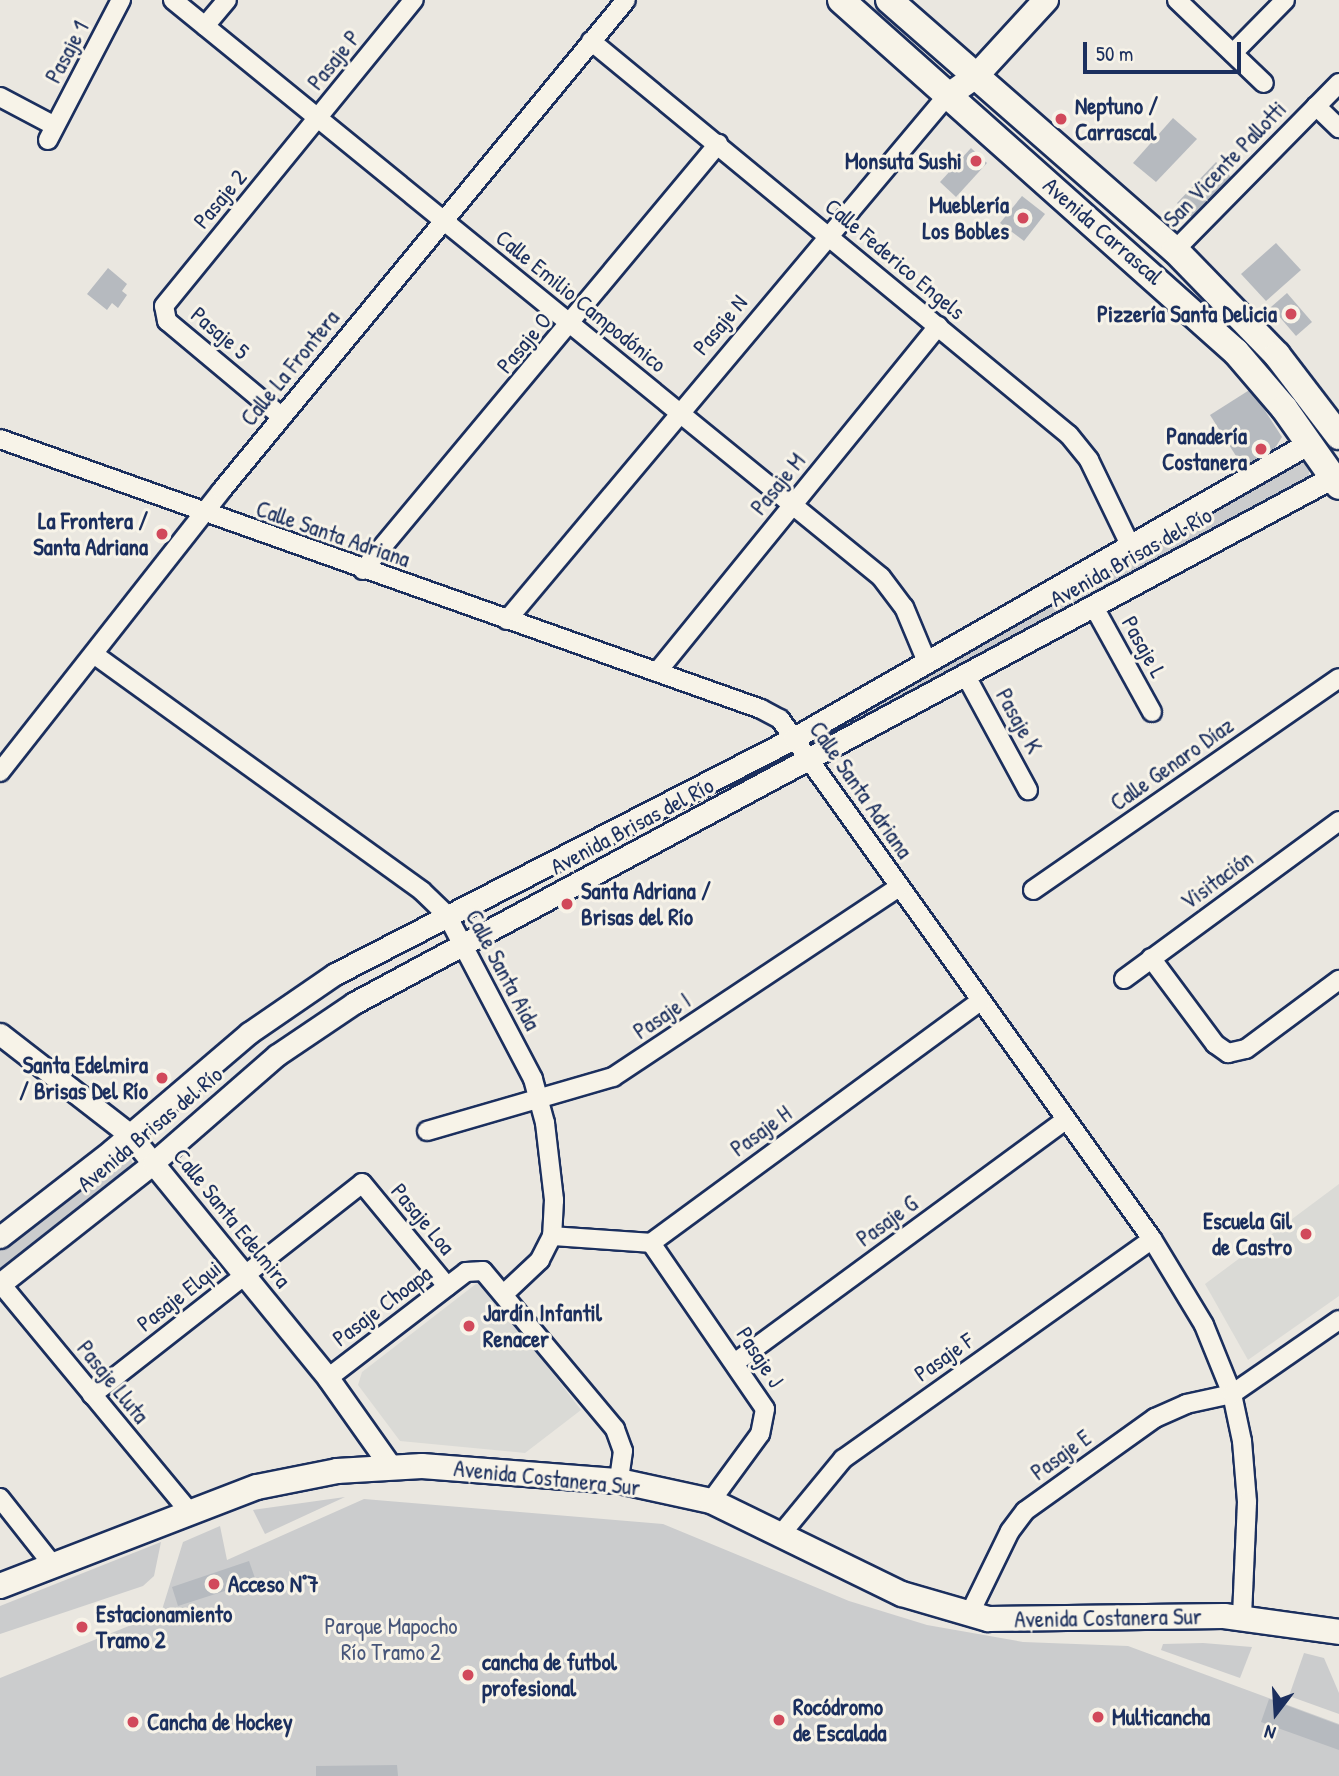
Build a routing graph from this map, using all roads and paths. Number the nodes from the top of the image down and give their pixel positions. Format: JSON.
{"nodes":[{"id":1,"x":121,"y":0,"type":"edge"},
{"id":2,"x":173,"y":0,"type":"edge"},
{"id":3,"x":227,"y":0,"type":"edge"},
{"id":4,"x":414,"y":0,"type":"edge"},
{"id":5,"x":626,"y":0,"type":"edge"},
{"id":6,"x":841,"y":0,"type":"edge"},
{"id":7,"x":890,"y":0,"type":"edge"},
{"id":8,"x":1046,"y":0,"type":"edge"},
{"id":9,"x":1177,"y":0,"type":"edge"},
{"id":10,"x":1285,"y":0,"type":"edge"},
{"id":11,"x":205,"y":26,"type":"junction"},
{"id":12,"x":591,"y":41,"type":"junction"},
{"id":13,"x":1233,"y":53,"type":"junction"},
{"id":14,"x":976,"y":75,"type":"junction"},
{"id":15,"x":1264,"y":83,"type":"dead end"},
{"id":16,"x":1339,"y":83,"type":"edge"},
{"id":17,"x":0,"y":97,"type":"edge"},
{"id":18,"x":946,"y":97,"type":"junction"},
{"id":19,"x":1316,"y":106,"type":"junction"},
{"id":20,"x":318,"y":118,"type":"junction"},
{"id":21,"x":1339,"y":128,"type":"edge"},
{"id":22,"x":718,"y":144,"type":"junction"},
{"id":23,"x":442,"y":219,"type":"junction"},
{"id":24,"x":827,"y":234,"type":"junction"},
{"id":25,"x":1175,"y":250,"type":"junction"},
{"id":26,"x":1134,"y":257,"type":"junction"},
{"id":27,"x":163,"y":312,"type":"joint"},
{"id":28,"x":571,"y":325,"type":"junction"},
{"id":29,"x":938,"y":326,"type":"junction"},
{"id":30,"x":679,"y":412,"type":"junction"},
{"id":31,"x":282,"y":416,"type":"junction"},
{"id":32,"x":1339,"y":436,"type":"edge"},
{"id":33,"x":0,"y":439,"type":"edge"},
{"id":34,"x":1309,"y":443,"type":"junction"},
{"id":35,"x":1336,"y":482,"type":"edge"},
{"id":36,"x":792,"y":505,"type":"junction"},
{"id":37,"x":204,"y":513,"type":"junction"},
{"id":38,"x":1130,"y":545,"type":"junction"},
{"id":39,"x":363,"y":570,"type":"junction"},
{"id":40,"x":1094,"y":607,"type":"junction"},
{"id":41,"x":507,"y":620,"type":"junction"},
{"id":42,"x":95,"y":655,"type":"junction"},
{"id":43,"x":927,"y":662,"type":"junction"},
{"id":44,"x":657,"y":672,"type":"junction"},
{"id":45,"x":966,"y":676,"type":"junction"},
{"id":46,"x":1339,"y":678,"type":"edge"},
{"id":47,"x":1152,"y":712,"type":"dead end"},
{"id":48,"x":794,"y":738,"type":"junction"},
{"id":49,"x":808,"y":761,"type":"junction"},
{"id":50,"x":0,"y":772,"type":"edge"},
{"id":51,"x":1028,"y":790,"type":"dead end"},
{"id":52,"x":1339,"y":821,"type":"edge"},
{"id":53,"x":899,"y":887,"type":"junction"},
{"id":54,"x":1033,"y":890,"type":"dead end"},
{"id":55,"x":447,"y":915,"type":"junction"},
{"id":56,"x":464,"y":946,"type":"junction"},
{"id":57,"x":1151,"y":958,"type":"junction"},
{"id":58,"x":1124,"y":979,"type":"dead end"},
{"id":59,"x":1339,"y":980,"type":"edge"},
{"id":60,"x":981,"y":1001,"type":"junction"},
{"id":61,"x":0,"y":1034,"type":"edge"},
{"id":62,"x":539,"y":1097,"type":"junction"},
{"id":63,"x":1066,"y":1120,"type":"junction"},
{"id":64,"x":427,"y":1131,"type":"dead end"},
{"id":65,"x":130,"y":1135,"type":"junction"},
{"id":66,"x":153,"y":1163,"type":"junction"},
{"id":67,"x":362,"y":1183,"type":"joint"},
{"id":68,"x":552,"y":1236,"type":"junction"},
{"id":69,"x":0,"y":1237,"type":"edge"},
{"id":70,"x":1152,"y":1239,"type":"junction"},
{"id":71,"x":650,"y":1243,"type":"junction"},
{"id":72,"x":466,"y":1272,"type":"joint"},
{"id":73,"x":245,"y":1274,"type":"junction"},
{"id":74,"x":1,"y":1284,"type":"edge"},
{"id":75,"x":447,"y":1286,"type":"junction"},
{"id":76,"x":505,"y":1293,"type":"junction"},
{"id":77,"x":1339,"y":1320,"type":"edge"},
{"id":78,"x":736,"y":1362,"type":"junction"},
{"id":79,"x":328,"y":1378,"type":"junction"},
{"id":80,"x":1232,"y":1394,"type":"junction"},
{"id":81,"x":92,"y":1395,"type":"junction"},
{"id":82,"x":391,"y":1466,"type":"junction"},
{"id":83,"x":619,"y":1481,"type":"junction"},
{"id":84,"x":0,"y":1498,"type":"edge"},
{"id":85,"x":711,"y":1501,"type":"junction"},
{"id":86,"x":188,"y":1510,"type":"junction"},
{"id":87,"x":782,"y":1533,"type":"junction"},
{"id":88,"x":53,"y":1564,"type":"junction"},
{"id":89,"x":0,"y":1586,"type":"edge"},
{"id":90,"x":969,"y":1615,"type":"junction"},
{"id":91,"x":1242,"y":1617,"type":"junction"},
{"id":92,"x":1339,"y":1632,"type":"edge"}],
"edges":[{"from":1,"to":17,"type":"street","name":"Pasaje 1"},
{"from":2,"to":11,"type":"street","name":"Calle Emilio Campodónico"},
{"from":3,"to":11,"type":"street"},
{"from":4,"to":20,"type":"street","name":"Pasaje P"},
{"from":5,"to":12,"type":"street","name":"Calle La Frontera"},
{"from":6,"to":18,"type":"main road","name":"Avenida Carrascal"},
{"from":7,"to":14,"type":"main road","name":"Avenida Carrascal"},
{"from":8,"to":14,"type":"main road"},
{"from":9,"to":13,"type":"street"},
{"from":10,"to":13,"type":"street"},
{"from":11,"to":20,"type":"street","name":"Calle Emilio Campodónico"},
{"from":12,"to":22,"type":"street","name":"Calle Federico Engels"},
{"from":12,"to":23,"type":"street","name":"Calle La Frontera"},
{"from":13,"to":15,"type":"street"},
{"from":14,"to":18,"type":"main road"},
{"from":14,"to":25,"type":"main road","name":"Avenida Carrascal"},
{"from":16,"to":19,"type":"street","name":"San Vicente Pallotti"},
{"from":18,"to":24,"type":"street","name":"Pasaje N"},
{"from":18,"to":26,"type":"main road","name":"Avenida Carrascal"},
{"from":19,"to":21,"type":"street"},
{"from":19,"to":25,"type":"street","name":"San Vicente Pallotti"},
{"from":20,"to":23,"type":"street","name":"Calle Emilio Campodónico"},
{"from":20,"to":27,"type":"street","name":"Pasaje 2"},
{"from":22,"to":24,"type":"street","name":"Calle Federico Engels"},
{"from":22,"to":28,"type":"street","name":"Pasaje O"},
{"from":23,"to":28,"type":"street","name":"Calle Emilio Campodónico"},
{"from":23,"to":31,"type":"street","name":"Calle La Frontera"},
{"from":24,"to":29,"type":"street","name":"Calle Federico Engels"},
{"from":24,"to":30,"type":"street","name":"Pasaje N"},
{"from":25,"to":26,"type":"main road"},
{"from":25,"to":32,"type":"main road","name":"Avenida Carrascal"},
{"from":26,"to":34,"type":"main road","name":"Avenida Carrascal"},
{"from":27,"to":31,"type":"street","name":"Pasaje 5"},
{"from":28,"to":30,"type":"street","name":"Calle Emilio Campodónico"},
{"from":28,"to":39,"type":"street","name":"Pasaje O"},
{"from":29,"to":36,"type":"street","name":"Pasaje M"},
{"from":29,"to":38,"type":"street","name":"Calle Federico Engels"},
{"from":30,"to":36,"type":"street","name":"Calle Emilio Campodónico"},
{"from":30,"to":41,"type":"street","name":"Pasaje N"},
{"from":31,"to":37,"type":"street","name":"Calle La Frontera"},
{"from":33,"to":37,"type":"street","name":"Calle Santa Adriana"},
{"from":34,"to":35,"type":"main road","name":"Avenida Carrascal"},
{"from":34,"to":38,"type":"street","name":"Avenida Brisas del Río"},
{"from":35,"to":40,"type":"street","name":"Avenida Brisas del Río"},
{"from":36,"to":43,"type":"street","name":"Calle Emilio Campodónico"},
{"from":36,"to":44,"type":"street","name":"Pasaje M"},
{"from":37,"to":39,"type":"street","name":"Calle Santa Adriana"},
{"from":37,"to":42,"type":"street","name":"Calle La Frontera"},
{"from":38,"to":43,"type":"street","name":"Avenida Brisas del Río"},
{"from":39,"to":41,"type":"street","name":"Calle Santa Adriana"},
{"from":40,"to":45,"type":"street","name":"Avenida Brisas del Río"},
{"from":40,"to":47,"type":"street","name":"Pasaje L"},
{"from":41,"to":44,"type":"street","name":"Calle Santa Adriana"},
{"from":42,"to":50,"type":"street","name":"Calle La Frontera"},
{"from":42,"to":55,"type":"street","name":"Calle Santa Aida"},
{"from":43,"to":48,"type":"street","name":"Avenida Brisas del Río"},
{"from":44,"to":48,"type":"street","name":"Calle Santa Adriana"},
{"from":45,"to":49,"type":"street","name":"Avenida Brisas del Río"},
{"from":45,"to":51,"type":"street","name":"Pasaje K"},
{"from":46,"to":54,"type":"street","name":"Calle Genaro Díaz"},
{"from":48,"to":49,"type":"street","name":"Calle Santa Adriana"},
{"from":48,"to":55,"type":"street","name":"Avenida Brisas del Río"},
{"from":49,"to":53,"type":"street","name":"Calle Santa Adriana"},
{"from":49,"to":56,"type":"street","name":"Avenida Brisas del Río"},
{"from":52,"to":57,"type":"street","name":"Visitación"},
{"from":53,"to":60,"type":"street","name":"Calle Santa Adriana"},
{"from":53,"to":62,"type":"street","name":"Pasaje I"},
{"from":55,"to":56,"type":"street","name":"Calle Santa Aida"},
{"from":55,"to":65,"type":"street","name":"Avenida Brisas del Río"},
{"from":56,"to":62,"type":"street","name":"Calle Santa Aida"},
{"from":56,"to":66,"type":"street","name":"Avenida Brisas del Río"},
{"from":57,"to":58,"type":"street","name":"Visitación"},
{"from":57,"to":59,"type":"street"},
{"from":60,"to":63,"type":"street","name":"Calle Santa Adriana"},
{"from":60,"to":71,"type":"street","name":"Pasaje H"},
{"from":61,"to":65,"type":"street","name":"Calle Santa Edelmira"},
{"from":62,"to":64,"type":"street","name":"Pasaje I"},
{"from":62,"to":68,"type":"street","name":"Calle Santa Aida"},
{"from":63,"to":70,"type":"street","name":"Calle Santa Adriana"},
{"from":63,"to":78,"type":"street","name":"Pasaje G"},
{"from":65,"to":66,"type":"street","name":"Calle Santa Edelmira"},
{"from":65,"to":69,"type":"street","name":"Avenida Brisas del Río"},
{"from":66,"to":73,"type":"street","name":"Calle Santa Edelmira"},
{"from":66,"to":74,"type":"street","name":"Avenida Brisas del Río"},
{"from":67,"to":73,"type":"street","name":"Pasaje Elqui"},
{"from":67,"to":75,"type":"street","name":"Pasaje Loa"},
{"from":68,"to":71,"type":"street"},
{"from":68,"to":76,"type":"street","name":"Calle Santa Aida"},
{"from":70,"to":80,"type":"street","name":"Calle Santa Adriana"},
{"from":70,"to":87,"type":"street","name":"Pasaje F"},
{"from":71,"to":78,"type":"street","name":"Pasaje J"},
{"from":72,"to":75,"type":"street","name":"Pasaje Choapa"},
{"from":72,"to":76,"type":"street","name":"Pasaje Loa"},
{"from":73,"to":79,"type":"street","name":"Calle Santa Edelmira"},
{"from":73,"to":81,"type":"street","name":"Pasaje Elqui"},
{"from":74,"to":81,"type":"street","name":"Pasaje Lluta"},
{"from":75,"to":79,"type":"street","name":"Pasaje Choapa"},
{"from":76,"to":83,"type":"street","name":"Pasaje Loa"},
{"from":77,"to":80,"type":"street"},
{"from":78,"to":85,"type":"street","name":"Pasaje J"},
{"from":79,"to":82,"type":"street","name":"Calle Santa Edelmira"},
{"from":80,"to":90,"type":"street","name":"Pasaje E"},
{"from":80,"to":91,"type":"street","name":"Calle Santa Adriana"},
{"from":81,"to":86,"type":"street","name":"Pasaje Lluta"},
{"from":82,"to":83,"type":"main road","name":"Avenida Costanera Sur"},
{"from":82,"to":86,"type":"main road","name":"Avenida Costanera Sur"},
{"from":83,"to":85,"type":"main road","name":"Avenida Costanera Sur"},
{"from":84,"to":88,"type":"street"},
{"from":85,"to":87,"type":"main road","name":"Avenida Costanera Sur"},
{"from":86,"to":88,"type":"main road","name":"Avenida Costanera Sur"},
{"from":87,"to":90,"type":"main road","name":"Avenida Costanera Sur"},
{"from":88,"to":89,"type":"main road","name":"Avenida Costanera Sur"},
{"from":90,"to":91,"type":"main road","name":"Avenida Costanera Sur"},
{"from":91,"to":92,"type":"main road","name":"Avenida Costanera Sur"}]}
